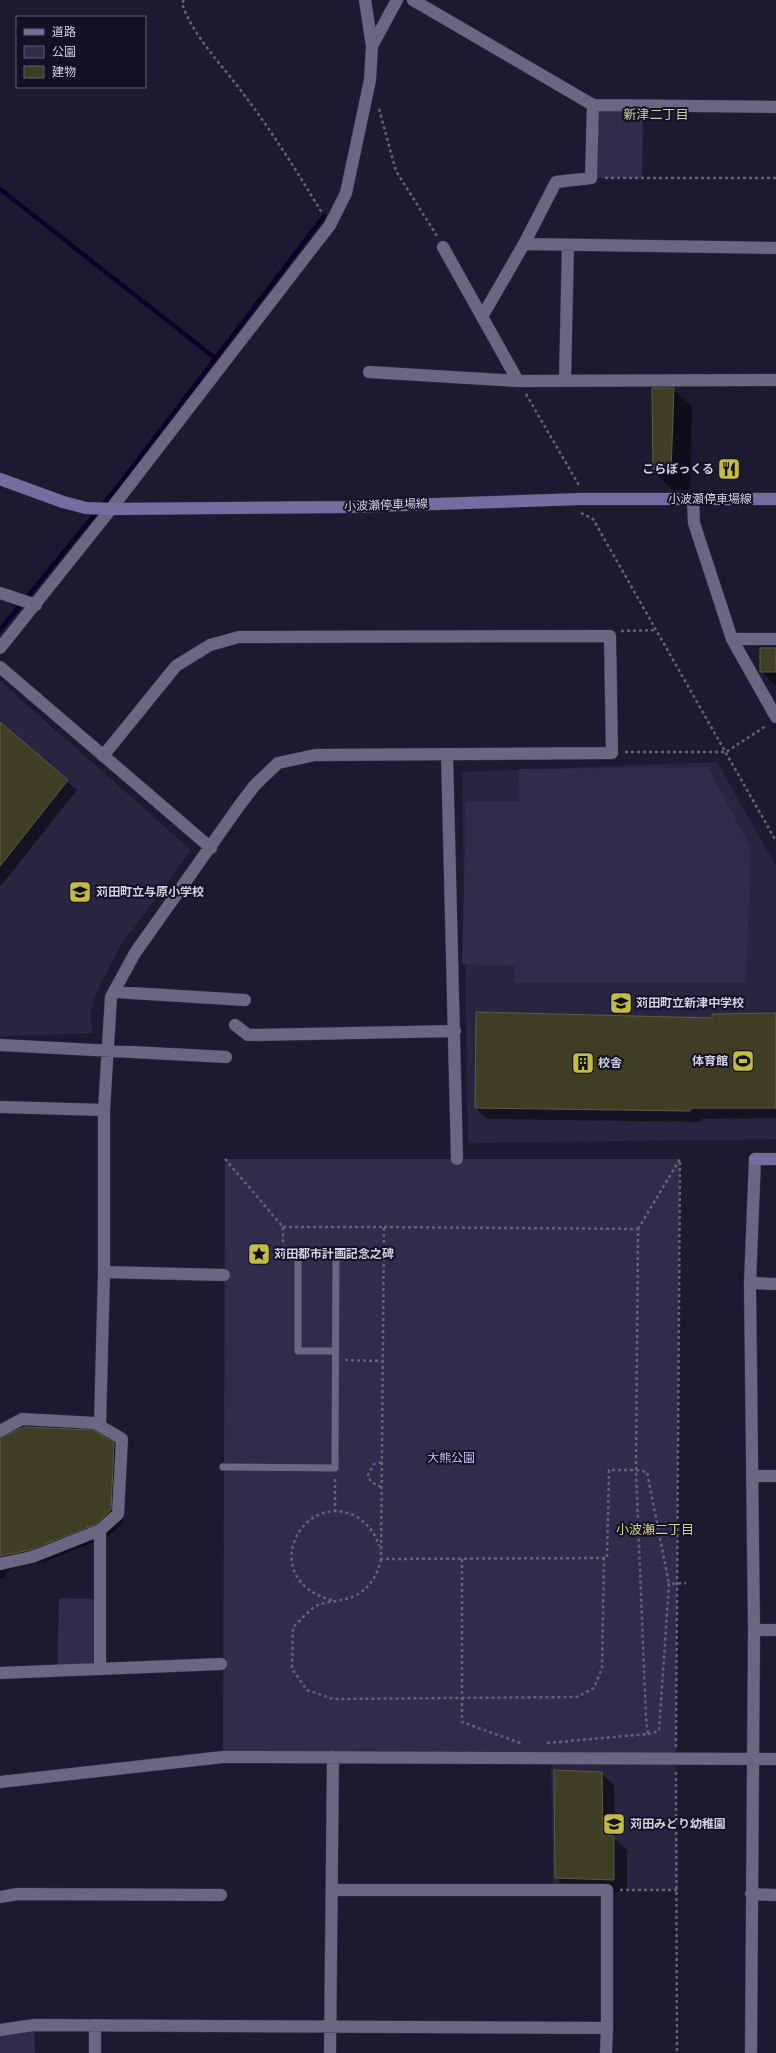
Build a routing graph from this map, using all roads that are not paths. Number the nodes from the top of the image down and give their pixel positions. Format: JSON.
{"nodes":[{"id":1,"x":365,"y":0,"type":"edge"},
{"id":2,"x":397,"y":0,"type":"edge"},
{"id":3,"x":413,"y":0,"type":"edge"},
{"id":4,"x":372,"y":46,"type":"junction"},
{"id":5,"x":593,"y":105,"type":"junction"},
{"id":6,"x":776,"y":107,"type":"edge"},
{"id":7,"x":524,"y":244,"type":"junction"},
{"id":8,"x":568,"y":245,"type":"junction"},
{"id":9,"x":443,"y":247,"type":"road end"},
{"id":10,"x":776,"y":248,"type":"edge"},
{"id":11,"x":483,"y":315,"type":"junction"},
{"id":12,"x":369,"y":372,"type":"dead end"},
{"id":13,"x":565,"y":380,"type":"junction"},
{"id":14,"x":776,"y":380,"type":"edge"},
{"id":15,"x":518,"y":381,"type":"junction"},
{"id":16,"x":0,"y":480,"type":"edge"},
{"id":17,"x":693,"y":499,"type":"junction"},
{"id":18,"x":776,"y":500,"type":"edge"},
{"id":19,"x":111,"y":509,"type":"junction"},
{"id":20,"x":0,"y":593,"type":"edge"},
{"id":21,"x":36,"y":605,"type":"junction"},
{"id":22,"x":776,"y":638,"type":"edge"},
{"id":23,"x":732,"y":639,"type":"junction"},
{"id":24,"x":0,"y":648,"type":"edge"},
{"id":25,"x":0,"y":667,"type":"edge"},
{"id":26,"x":773,"y":720,"type":"edge"},
{"id":27,"x":447,"y":754,"type":"junction"},
{"id":28,"x":103,"y":756,"type":"junction"},
{"id":29,"x":211,"y":848,"type":"junction"},
{"id":30,"x":114,"y":992,"type":"junction"},
{"id":31,"x":245,"y":1000,"type":"dead end"},
{"id":32,"x":234,"y":1025,"type":"dead end"},
{"id":33,"x":455,"y":1031,"type":"junction"},
{"id":34,"x":0,"y":1045,"type":"edge"},
{"id":35,"x":109,"y":1050,"type":"junction"},
{"id":36,"x":226,"y":1057,"type":"dead end"},
{"id":37,"x":0,"y":1107,"type":"edge"},
{"id":38,"x":104,"y":1110,"type":"junction"},
{"id":39,"x":457,"y":1159,"type":"dead end"},
{"id":40,"x":755,"y":1159,"type":"joint"},
{"id":41,"x":776,"y":1159,"type":"edge"},
{"id":42,"x":104,"y":1272,"type":"junction"},
{"id":43,"x":224,"y":1275,"type":"dead end"},
{"id":44,"x":750,"y":1283,"type":"junction"},
{"id":45,"x":776,"y":1284,"type":"edge"},
{"id":46,"x":335,"y":1351,"type":"junction"},
{"id":47,"x":100,"y":1426,"type":"junction"},
{"id":48,"x":0,"y":1431,"type":"edge"},
{"id":49,"x":223,"y":1467,"type":"dead end"},
{"id":50,"x":752,"y":1476,"type":"junction"},
{"id":51,"x":776,"y":1476,"type":"edge"},
{"id":52,"x":100,"y":1530,"type":"junction"},
{"id":53,"x":0,"y":1564,"type":"edge"},
{"id":54,"x":754,"y":1630,"type":"junction"},
{"id":55,"x":776,"y":1630,"type":"edge"},
{"id":56,"x":221,"y":1664,"type":"dead end"},
{"id":57,"x":100,"y":1669,"type":"junction"},
{"id":58,"x":0,"y":1673,"type":"edge"},
{"id":59,"x":333,"y":1757,"type":"junction"},
{"id":60,"x":776,"y":1759,"type":"edge"},
{"id":61,"x":752,"y":1760,"type":"junction"},
{"id":62,"x":0,"y":1782,"type":"edge"},
{"id":63,"x":332,"y":1890,"type":"junction"},
{"id":64,"x":751,"y":1894,"type":"junction"},
{"id":65,"x":221,"y":1895,"type":"dead end"},
{"id":66,"x":776,"y":1895,"type":"edge"},
{"id":67,"x":0,"y":1897,"type":"edge"},
{"id":68,"x":95,"y":2025,"type":"junction"},
{"id":69,"x":330,"y":2026,"type":"junction"},
{"id":70,"x":607,"y":2028,"type":"junction"},
{"id":71,"x":0,"y":2030,"type":"edge"},
{"id":72,"x":95,"y":2053,"type":"edge"},
{"id":73,"x":330,"y":2053,"type":"edge"},
{"id":74,"x":606,"y":2053,"type":"edge"},
{"id":75,"x":751,"y":2053,"type":"edge"}],
"edges":[{"from":1,"to":4,"type":"street"},
{"from":2,"to":4,"type":"street"},
{"from":3,"to":5,"type":"street"},
{"from":4,"to":19,"type":"street"},
{"from":5,"to":6,"type":"street"},
{"from":5,"to":7,"type":"street"},
{"from":7,"to":8,"type":"street"},
{"from":7,"to":11,"type":"street"},
{"from":8,"to":10,"type":"street"},
{"from":8,"to":13,"type":"street"},
{"from":9,"to":11,"type":"street"},
{"from":11,"to":15,"type":"street"},
{"from":12,"to":15,"type":"street"},
{"from":13,"to":14,"type":"street"},
{"from":13,"to":15,"type":"street"},
{"from":16,"to":19,"type":"main road","name":"小波瀬停車場線"},
{"from":17,"to":18,"type":"main road","name":"小波瀬停車場線"},
{"from":17,"to":19,"type":"main road","name":"小波瀬停車場線"},
{"from":17,"to":23,"type":"street"},
{"from":19,"to":21,"type":"street"},
{"from":20,"to":21,"type":"street"},
{"from":21,"to":24,"type":"street"},
{"from":22,"to":23,"type":"street"},
{"from":23,"to":26,"type":"street"},
{"from":25,"to":28,"type":"street"},
{"from":27,"to":28,"type":"street"},
{"from":27,"to":29,"type":"street"},
{"from":27,"to":33,"type":"street"},
{"from":28,"to":29,"type":"street"},
{"from":29,"to":30,"type":"street"},
{"from":30,"to":31,"type":"street"},
{"from":30,"to":35,"type":"street"},
{"from":32,"to":33,"type":"street"},
{"from":33,"to":39,"type":"street"},
{"from":34,"to":35,"type":"street"},
{"from":35,"to":36,"type":"street"},
{"from":35,"to":38,"type":"street"},
{"from":37,"to":38,"type":"street"},
{"from":38,"to":42,"type":"street"},
{"from":40,"to":41,"type":"main road"},
{"from":40,"to":44,"type":"street"},
{"from":42,"to":43,"type":"street"},
{"from":42,"to":47,"type":"street"},
{"from":44,"to":45,"type":"street"},
{"from":44,"to":50,"type":"street"},
{"from":46,"to":46,"type":"lane"},
{"from":46,"to":49,"type":"lane"},
{"from":47,"to":48,"type":"street"},
{"from":47,"to":52,"type":"street"},
{"from":50,"to":51,"type":"street"},
{"from":50,"to":54,"type":"street"},
{"from":52,"to":53,"type":"street"},
{"from":52,"to":57,"type":"street"},
{"from":54,"to":55,"type":"street"},
{"from":54,"to":61,"type":"street"},
{"from":56,"to":57,"type":"street"},
{"from":57,"to":58,"type":"street"},
{"from":59,"to":61,"type":"street"},
{"from":59,"to":62,"type":"street"},
{"from":59,"to":63,"type":"street"},
{"from":60,"to":61,"type":"street"},
{"from":61,"to":64,"type":"street"},
{"from":63,"to":69,"type":"street"},
{"from":63,"to":70,"type":"street"},
{"from":64,"to":66,"type":"street"},
{"from":64,"to":75,"type":"street"},
{"from":65,"to":67,"type":"street"},
{"from":68,"to":69,"type":"street"},
{"from":68,"to":71,"type":"street"},
{"from":68,"to":72,"type":"street"},
{"from":69,"to":70,"type":"street"},
{"from":69,"to":73,"type":"street"},
{"from":70,"to":74,"type":"street"}]}
